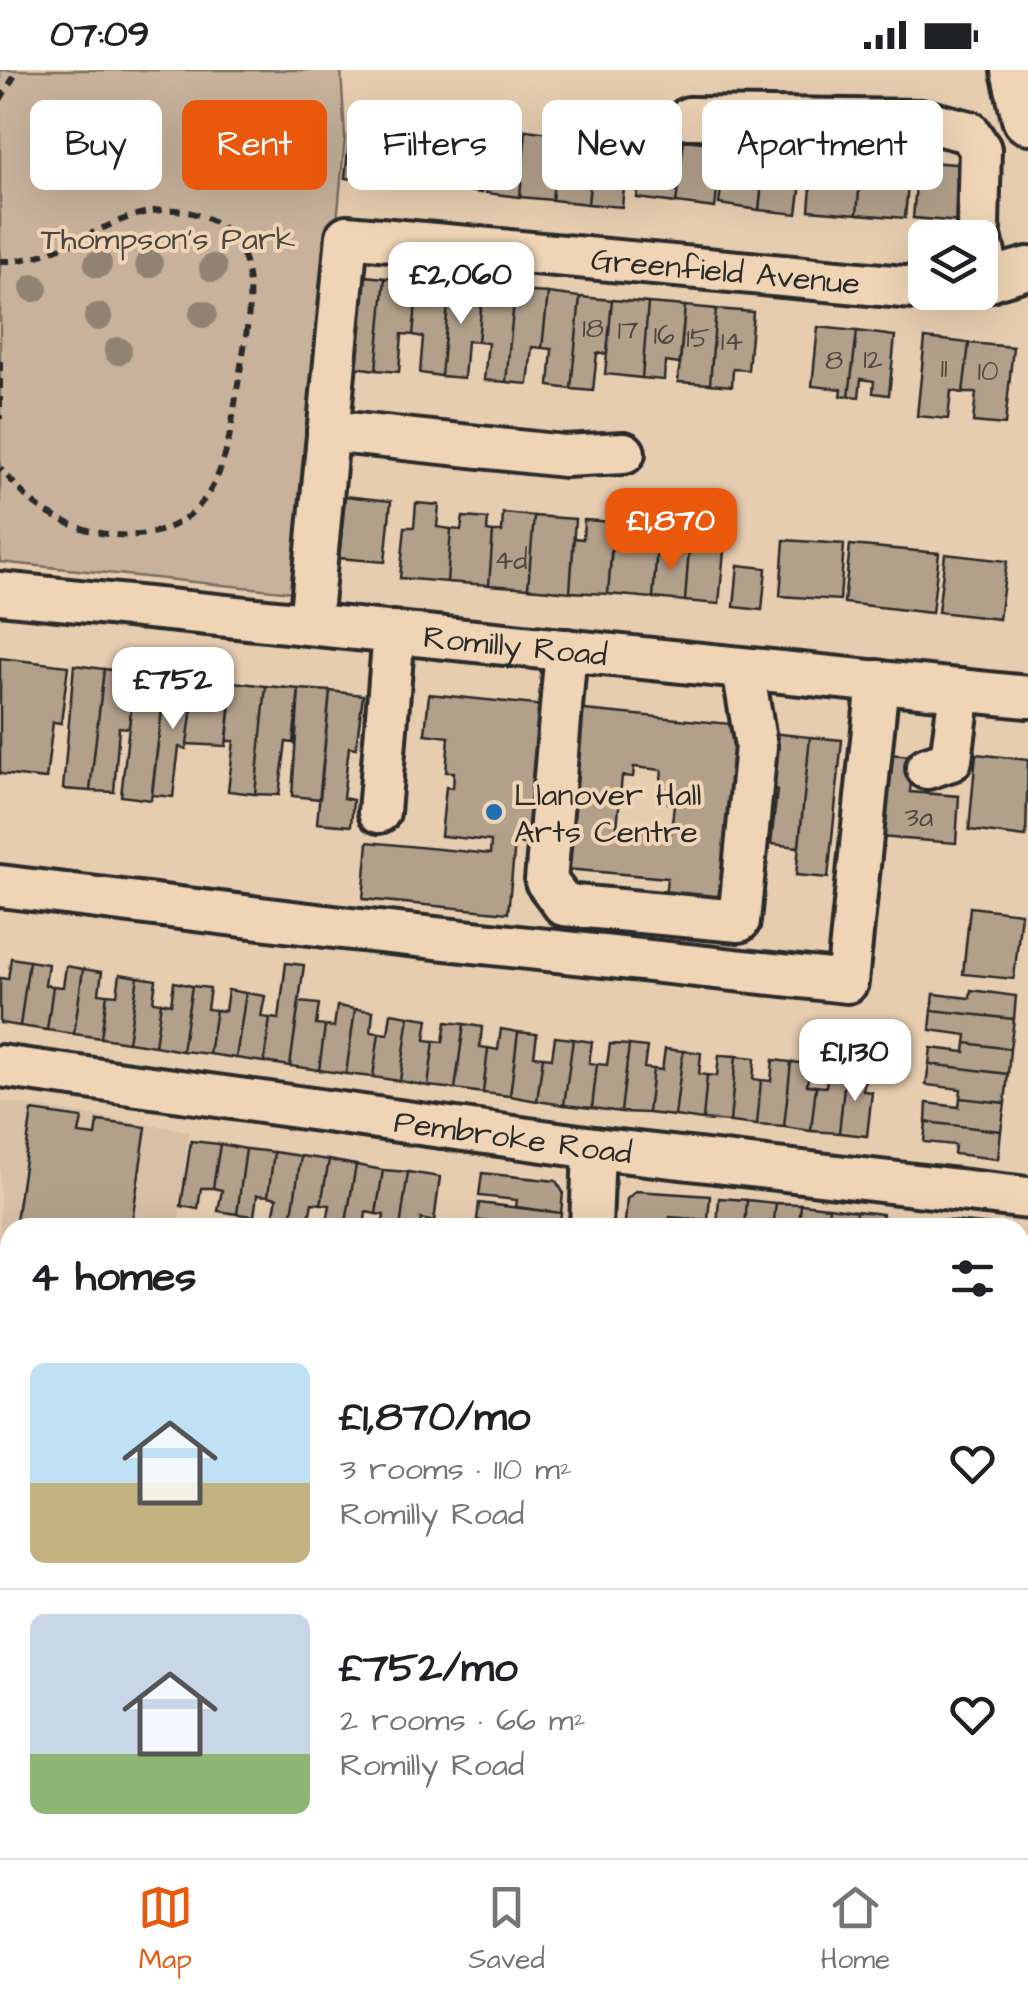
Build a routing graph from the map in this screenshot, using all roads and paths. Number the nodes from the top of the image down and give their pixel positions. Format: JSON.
{"nodes":[{"id":1,"x":18,"y":70,"type":"edge"},
{"id":2,"x":1017,"y":70,"type":"edge"},
{"id":3,"x":0,"y":100,"type":"edge"},
{"id":4,"x":689,"y":118,"type":"dead end"},
{"id":5,"x":1028,"y":118,"type":"edge"},
{"id":6,"x":0,"y":261,"type":"edge"},
{"id":7,"x":999,"y":277,"type":"edge"},
{"id":8,"x":908,"y":291,"type":"edge"},
{"id":9,"x":0,"y":361,"type":"edge"},
{"id":10,"x":0,"y":419,"type":"edge"},
{"id":11,"x":328,"y":430,"type":"junction"},
{"id":12,"x":624,"y":453,"type":"dead end"},
{"id":13,"x":0,"y":468,"type":"edge"},
{"id":14,"x":0,"y":593,"type":"edge"},
{"id":15,"x":310,"y":624,"type":"junction"},
{"id":16,"x":394,"y":632,"type":"junction"},
{"id":17,"x":566,"y":650,"type":"junction"},
{"id":18,"x":742,"y":669,"type":"junction"},
{"id":19,"x":878,"y":681,"type":"junction"},
{"id":20,"x":960,"y":690,"type":"junction"},
{"id":21,"x":1028,"y":697,"type":"edge"},
{"id":22,"x":926,"y":768,"type":"dead end"},
{"id":23,"x":379,"y":812,"type":"dead end"},
{"id":24,"x":0,"y":886,"type":"edge"},
{"id":25,"x":0,"y":1066,"type":"edge"},
{"id":26,"x":594,"y":1148,"type":"junction"},
{"id":27,"x":1028,"y":1198,"type":"edge"},
{"id":28,"x":591,"y":1218,"type":"edge"}],
"edges":[{"from":1,"to":3,"type":"path"},
{"from":2,"to":5,"type":"main road"},
{"from":4,"to":7,"type":"street"},
{"from":6,"to":13,"type":"path"},
{"from":8,"to":11,"type":"street","name":"Greenfield Avenue"},
{"from":9,"to":10,"type":"path"},
{"from":11,"to":12,"type":"street"},
{"from":11,"to":15,"type":"street"},
{"from":14,"to":15,"type":"street","name":"Romilly Road"},
{"from":15,"to":16,"type":"street","name":"Romilly Road"},
{"from":16,"to":17,"type":"street","name":"Romilly Road"},
{"from":16,"to":23,"type":"street"},
{"from":17,"to":18,"type":"street","name":"Romilly Road"},
{"from":17,"to":18,"type":"street"},
{"from":18,"to":19,"type":"street","name":"Romilly Road"},
{"from":19,"to":20,"type":"street","name":"Romilly Road"},
{"from":19,"to":24,"type":"street"},
{"from":20,"to":21,"type":"street","name":"Romilly Road"},
{"from":20,"to":22,"type":"street"},
{"from":25,"to":26,"type":"street","name":"Pembroke Road"},
{"from":26,"to":27,"type":"street","name":"Pembroke Road"},
{"from":26,"to":28,"type":"street"}]}
